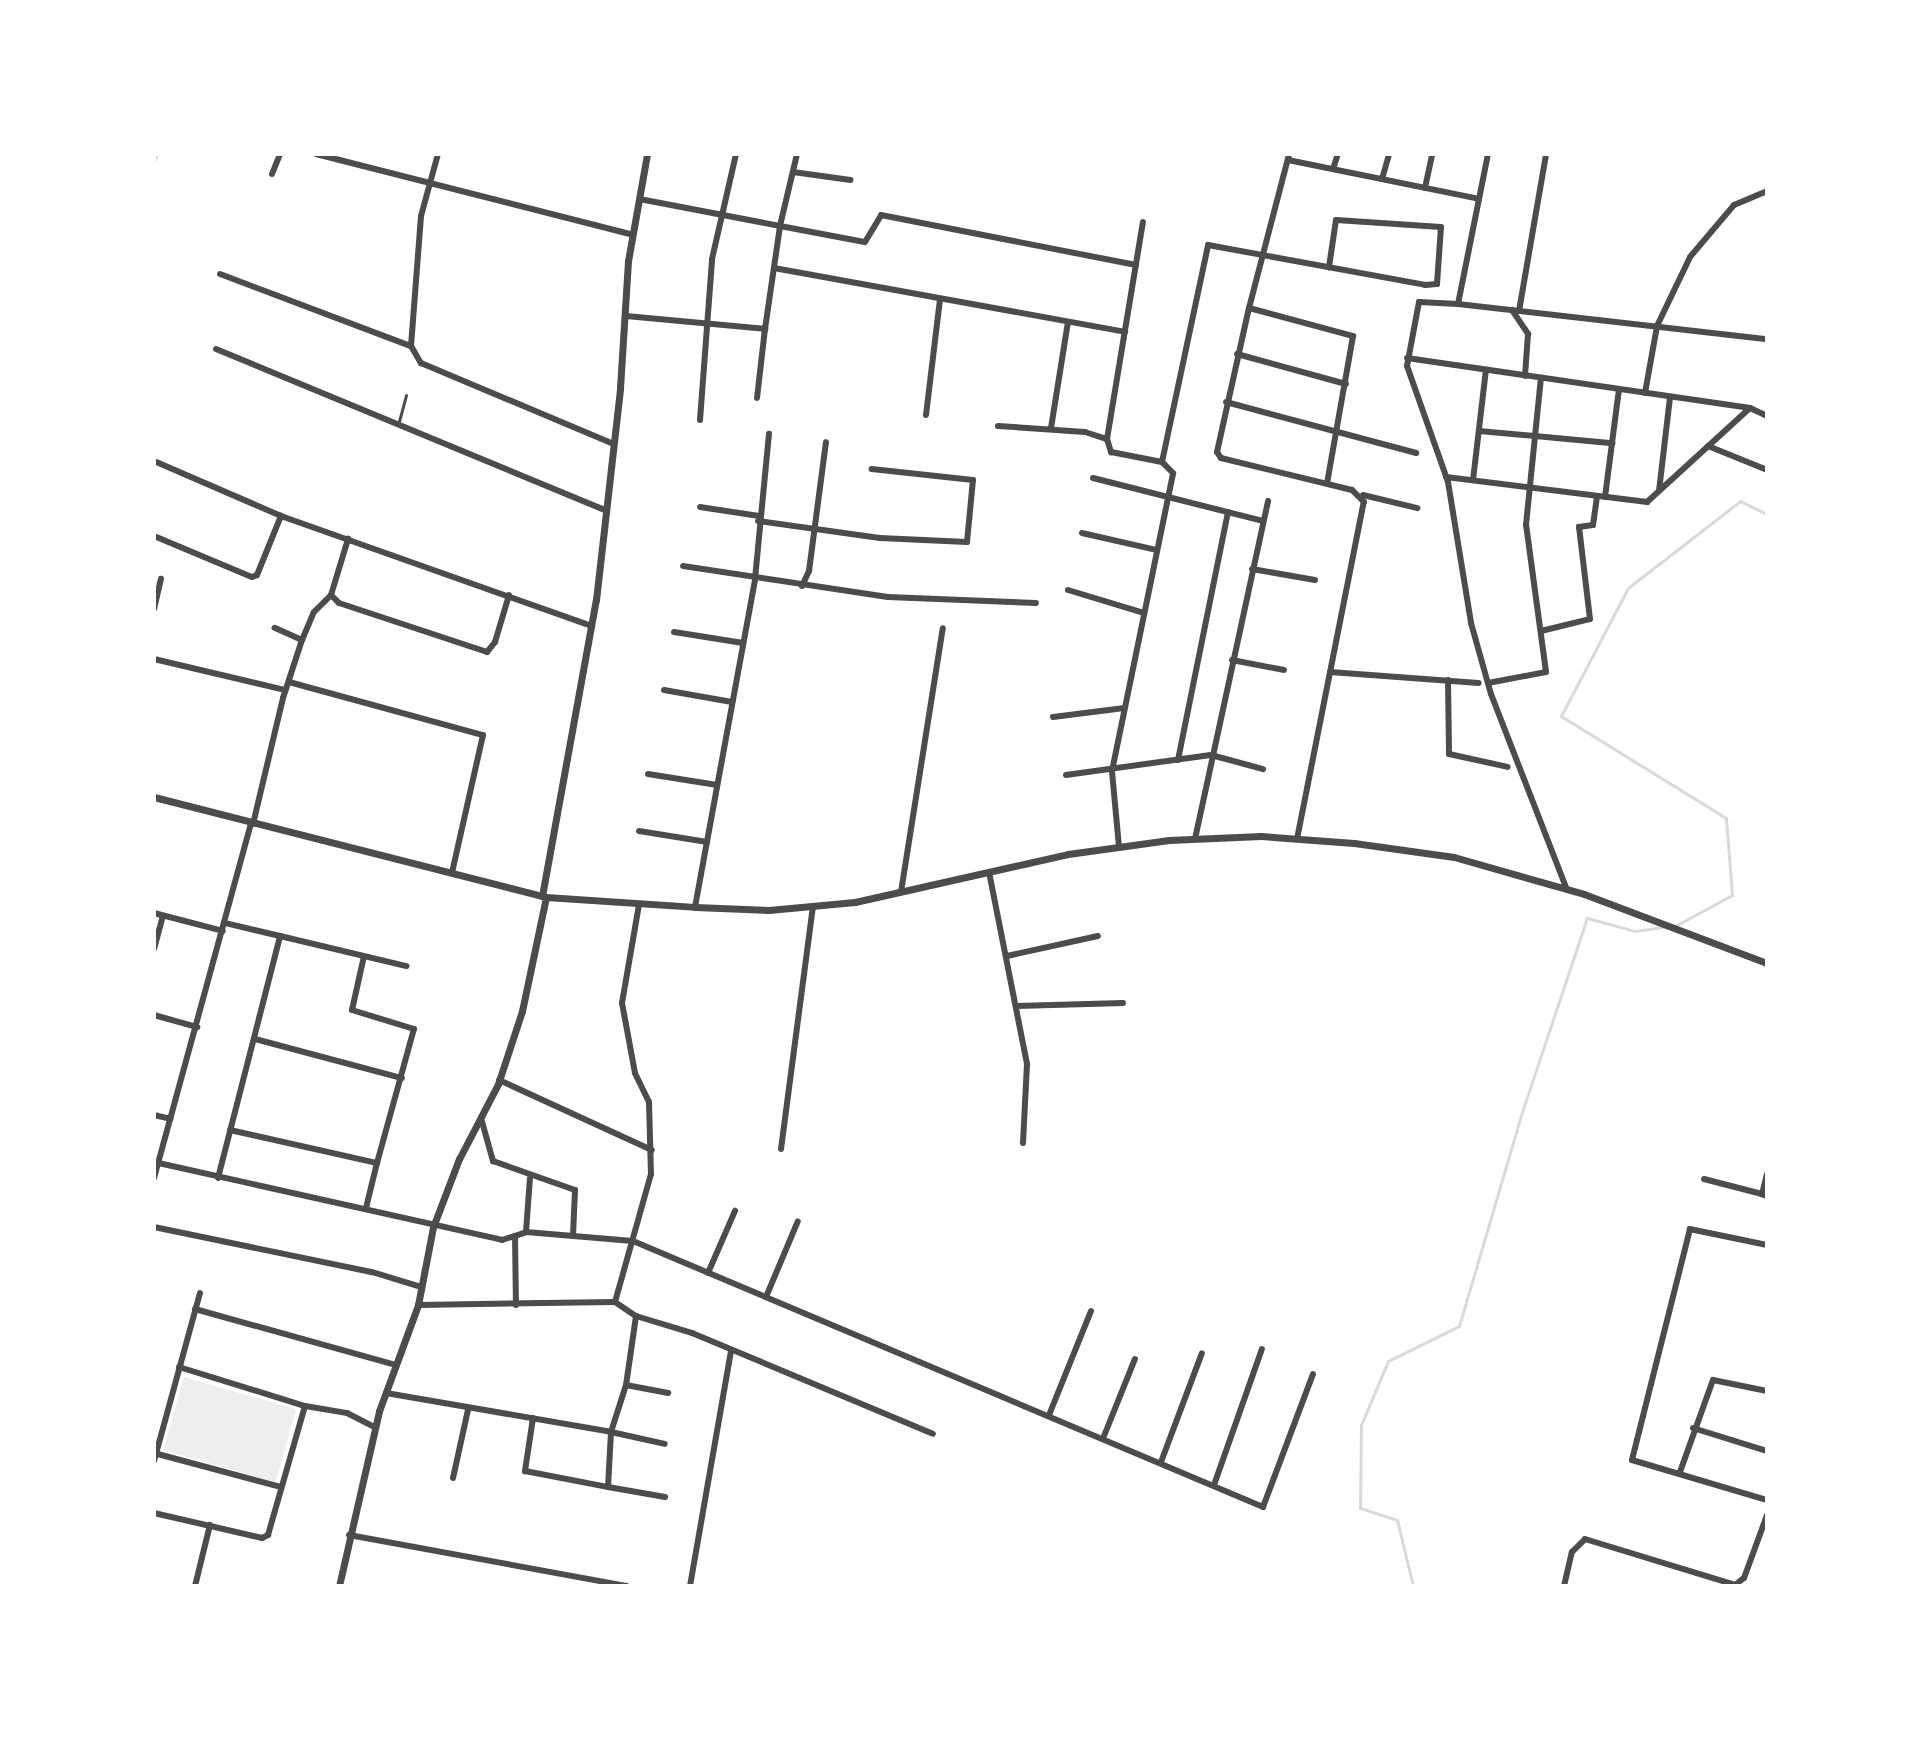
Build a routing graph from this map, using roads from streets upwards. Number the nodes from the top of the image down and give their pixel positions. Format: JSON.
{"nodes":[{"id":1,"x":280,"y":154,"type":"edge"},
{"id":2,"x":316,"y":154,"type":"edge"},
{"id":3,"x":438,"y":154,"type":"edge"},
{"id":4,"x":647,"y":154,"type":"edge"},
{"id":5,"x":736,"y":154,"type":"edge"},
{"id":6,"x":797,"y":154,"type":"edge"},
{"id":7,"x":1338,"y":154,"type":"edge"},
{"id":8,"x":1389,"y":154,"type":"edge"},
{"id":9,"x":1432,"y":154,"type":"edge"},
{"id":10,"x":1488,"y":154,"type":"edge"},
{"id":11,"x":1546,"y":154,"type":"edge"},
{"id":12,"x":1288,"y":157,"type":"edge"},
{"id":13,"x":1333,"y":169,"type":"junction"},
{"id":14,"x":793,"y":172,"type":"junction"},
{"id":15,"x":272,"y":174,"type":"dead end"},
{"id":16,"x":1382,"y":179,"type":"junction"},
{"id":17,"x":850,"y":180,"type":"dead end"},
{"id":18,"x":430,"y":183,"type":"junction"},
{"id":19,"x":1425,"y":188,"type":"junction"},
{"id":20,"x":1767,"y":191,"type":"edge"},
{"id":21,"x":640,"y":199,"type":"junction"},
{"id":22,"x":1479,"y":199,"type":"junction"},
{"id":23,"x":722,"y":215,"type":"junction"},
{"id":24,"x":1143,"y":222,"type":"dead end"},
{"id":25,"x":780,"y":226,"type":"junction"},
{"id":26,"x":633,"y":235,"type":"junction"},
{"id":27,"x":1263,"y":255,"type":"junction"},
{"id":28,"x":1136,"y":265,"type":"junction"},
{"id":29,"x":1329,"y":267,"type":"junction"},
{"id":30,"x":774,"y":268,"type":"junction"},
{"id":31,"x":220,"y":274,"type":"dead end"},
{"id":32,"x":1425,"y":285,"type":"junction"},
{"id":33,"x":940,"y":300,"type":"junction"},
{"id":34,"x":1419,"y":302,"type":"junction"},
{"id":35,"x":1458,"y":304,"type":"junction"},
{"id":36,"x":1249,"y":308,"type":"junction"},
{"id":37,"x":1516,"y":310,"type":"junction"},
{"id":38,"x":626,"y":316,"type":"junction"},
{"id":39,"x":1068,"y":322,"type":"junction"},
{"id":40,"x":710,"y":325,"type":"junction"},
{"id":41,"x":1657,"y":326,"type":"junction"},
{"id":42,"x":765,"y":329,"type":"junction"},
{"id":43,"x":1125,"y":332,"type":"junction"},
{"id":44,"x":1767,"y":339,"type":"edge"},
{"id":45,"x":411,"y":346,"type":"junction"},
{"id":46,"x":216,"y":349,"type":"dead end"},
{"id":47,"x":1237,"y":354,"type":"junction"},
{"id":48,"x":1407,"y":358,"type":"junction"},
{"id":49,"x":1486,"y":370,"type":"junction"},
{"id":50,"x":1525,"y":376,"type":"junction"},
{"id":51,"x":1541,"y":378,"type":"junction"},
{"id":52,"x":1346,"y":384,"type":"junction"},
{"id":53,"x":1619,"y":389,"type":"junction"},
{"id":54,"x":1645,"y":393,"type":"junction"},
{"id":55,"x":1670,"y":397,"type":"junction"},
{"id":56,"x":757,"y":398,"type":"dead end"},
{"id":57,"x":1226,"y":402,"type":"junction"},
{"id":58,"x":1750,"y":408,"type":"junction"},
{"id":59,"x":926,"y":415,"type":"dead end"},
{"id":60,"x":1767,"y":416,"type":"edge"},
{"id":61,"x":700,"y":420,"type":"dead end"},
{"id":62,"x":998,"y":426,"type":"dead end"},
{"id":63,"x":1051,"y":428,"type":"junction"},
{"id":64,"x":1479,"y":431,"type":"junction"},
{"id":65,"x":769,"y":434,"type":"dead end"},
{"id":66,"x":1336,"y":434,"type":"junction"},
{"id":67,"x":1535,"y":436,"type":"junction"},
{"id":68,"x":1107,"y":439,"type":"junction"},
{"id":69,"x":826,"y":442,"type":"dead end"},
{"id":70,"x":1612,"y":443,"type":"junction"},
{"id":71,"x":614,"y":444,"type":"junction"},
{"id":72,"x":1708,"y":446,"type":"junction"},
{"id":73,"x":1416,"y":453,"type":"dead end"},
{"id":74,"x":154,"y":461,"type":"edge"},
{"id":75,"x":1162,"y":462,"type":"junction"},
{"id":76,"x":872,"y":469,"type":"dead end"},
{"id":77,"x":1767,"y":470,"type":"edge"},
{"id":78,"x":1446,"y":477,"type":"junction"},
{"id":79,"x":1093,"y":478,"type":"dead end"},
{"id":80,"x":1473,"y":480,"type":"junction"},
{"id":81,"x":1327,"y":483,"type":"junction"},
{"id":82,"x":1529,"y":487,"type":"junction"},
{"id":83,"x":1659,"y":491,"type":"junction"},
{"id":84,"x":1363,"y":495,"type":"junction"},
{"id":85,"x":1597,"y":496,"type":"junction"},
{"id":86,"x":1605,"y":497,"type":"junction"},
{"id":87,"x":1168,"y":498,"type":"junction"},
{"id":88,"x":1268,"y":501,"type":"dead end"},
{"id":89,"x":700,"y":507,"type":"dead end"},
{"id":90,"x":1417,"y":508,"type":"dead end"},
{"id":91,"x":607,"y":511,"type":"junction"},
{"id":92,"x":1228,"y":512,"type":"junction"},
{"id":93,"x":281,"y":516,"type":"junction"},
{"id":94,"x":758,"y":518,"type":"junction"},
{"id":95,"x":1263,"y":521,"type":"junction"},
{"id":96,"x":815,"y":529,"type":"junction"},
{"id":97,"x":1082,"y":533,"type":"dead end"},
{"id":98,"x":154,"y":536,"type":"edge"},
{"id":99,"x":348,"y":539,"type":"junction"},
{"id":100,"x":1157,"y":550,"type":"junction"},
{"id":101,"x":683,"y":566,"type":"dead end"},
{"id":102,"x":1252,"y":569,"type":"junction"},
{"id":103,"x":161,"y":579,"type":"dead end"},
{"id":104,"x":755,"y":579,"type":"junction"},
{"id":105,"x":1315,"y":580,"type":"dead end"},
{"id":106,"x":802,"y":586,"type":"junction"},
{"id":107,"x":1068,"y":590,"type":"dead end"},
{"id":108,"x":331,"y":595,"type":"junction"},
{"id":109,"x":509,"y":595,"type":"junction"},
{"id":110,"x":1036,"y":603,"type":"dead end"},
{"id":111,"x":154,"y":609,"type":"edge"},
{"id":112,"x":1144,"y":613,"type":"junction"},
{"id":113,"x":592,"y":626,"type":"junction"},
{"id":114,"x":275,"y":628,"type":"dead end"},
{"id":115,"x":943,"y":628,"type":"dead end"},
{"id":116,"x":1541,"y":631,"type":"junction"},
{"id":117,"x":674,"y":632,"type":"dead end"},
{"id":118,"x":302,"y":640,"type":"junction"},
{"id":119,"x":743,"y":643,"type":"junction"},
{"id":120,"x":154,"y":659,"type":"edge"},
{"id":121,"x":1232,"y":660,"type":"junction"},
{"id":122,"x":1284,"y":670,"type":"dead end"},
{"id":123,"x":1330,"y":672,"type":"junction"},
{"id":124,"x":1448,"y":680,"type":"junction"},
{"id":125,"x":289,"y":682,"type":"junction"},
{"id":126,"x":1479,"y":683,"type":"dead end"},
{"id":127,"x":1488,"y":683,"type":"junction"},
{"id":128,"x":285,"y":690,"type":"junction"},
{"id":129,"x":664,"y":690,"type":"dead end"},
{"id":130,"x":732,"y":702,"type":"junction"},
{"id":131,"x":1124,"y":708,"type":"junction"},
{"id":132,"x":1053,"y":717,"type":"dead end"},
{"id":133,"x":1211,"y":755,"type":"junction"},
{"id":134,"x":1178,"y":760,"type":"junction"},
{"id":135,"x":1508,"y":767,"type":"dead end"},
{"id":136,"x":1113,"y":768,"type":"junction"},
{"id":137,"x":1263,"y":769,"type":"dead end"},
{"id":138,"x":648,"y":774,"type":"dead end"},
{"id":139,"x":1066,"y":775,"type":"dead end"},
{"id":140,"x":717,"y":785,"type":"junction"},
{"id":141,"x":154,"y":797,"type":"edge"},
{"id":142,"x":252,"y":824,"type":"junction"},
{"id":143,"x":639,"y":831,"type":"dead end"},
{"id":144,"x":1195,"y":839,"type":"junction"},
{"id":145,"x":1297,"y":839,"type":"junction"},
{"id":146,"x":707,"y":842,"type":"junction"},
{"id":147,"x":1119,"y":847,"type":"junction"},
{"id":148,"x":989,"y":872,"type":"junction"},
{"id":149,"x":452,"y":873,"type":"junction"},
{"id":150,"x":1567,"y":890,"type":"junction"},
{"id":151,"x":901,"y":892,"type":"junction"},
{"id":152,"x":544,"y":896,"type":"junction"},
{"id":153,"x":639,"y":905,"type":"junction"},
{"id":154,"x":813,"y":906,"type":"junction"},
{"id":155,"x":695,"y":907,"type":"junction"},
{"id":156,"x":154,"y":913,"type":"edge"},
{"id":157,"x":163,"y":916,"type":"junction"},
{"id":158,"x":224,"y":927,"type":"junction"},
{"id":159,"x":280,"y":936,"type":"junction"},
{"id":160,"x":1098,"y":936,"type":"dead end"},
{"id":161,"x":154,"y":949,"type":"edge"},
{"id":162,"x":364,"y":956,"type":"junction"},
{"id":163,"x":1007,"y":956,"type":"junction"},
{"id":164,"x":1767,"y":963,"type":"edge"},
{"id":165,"x":406,"y":966,"type":"dead end"},
{"id":166,"x":1123,"y":1003,"type":"dead end"},
{"id":167,"x":1017,"y":1006,"type":"junction"},
{"id":168,"x":154,"y":1015,"type":"edge"},
{"id":169,"x":197,"y":1027,"type":"junction"},
{"id":170,"x":255,"y":1039,"type":"junction"},
{"id":171,"x":402,"y":1078,"type":"junction"},
{"id":172,"x":499,"y":1080,"type":"junction"},
{"id":173,"x":154,"y":1115,"type":"edge"},
{"id":174,"x":481,"y":1118,"type":"junction"},
{"id":175,"x":171,"y":1119,"type":"junction"},
{"id":176,"x":230,"y":1130,"type":"junction"},
{"id":177,"x":1023,"y":1143,"type":"dead end"},
{"id":178,"x":781,"y":1149,"type":"dead end"},
{"id":179,"x":652,"y":1150,"type":"junction"},
{"id":180,"x":156,"y":1162,"type":"edge"},
{"id":181,"x":377,"y":1163,"type":"junction"},
{"id":182,"x":1767,"y":1174,"type":"edge"},
{"id":183,"x":154,"y":1178,"type":"edge"},
{"id":184,"x":218,"y":1178,"type":"junction"},
{"id":185,"x":530,"y":1178,"type":"junction"},
{"id":186,"x":1704,"y":1179,"type":"dead end"},
{"id":187,"x":1764,"y":1195,"type":"edge"},
{"id":188,"x":366,"y":1208,"type":"junction"},
{"id":189,"x":735,"y":1211,"type":"dead end"},
{"id":190,"x":798,"y":1221,"type":"dead end"},
{"id":191,"x":154,"y":1227,"type":"edge"},
{"id":192,"x":433,"y":1227,"type":"junction"},
{"id":193,"x":526,"y":1232,"type":"junction"},
{"id":194,"x":573,"y":1235,"type":"junction"},
{"id":195,"x":515,"y":1236,"type":"junction"},
{"id":196,"x":633,"y":1241,"type":"junction"},
{"id":197,"x":1767,"y":1245,"type":"edge"},
{"id":198,"x":708,"y":1273,"type":"junction"},
{"id":199,"x":421,"y":1287,"type":"junction"},
{"id":200,"x":200,"y":1293,"type":"dead end"},
{"id":201,"x":766,"y":1297,"type":"junction"},
{"id":202,"x":615,"y":1302,"type":"junction"},
{"id":203,"x":418,"y":1305,"type":"junction"},
{"id":204,"x":516,"y":1305,"type":"junction"},
{"id":205,"x":195,"y":1309,"type":"junction"},
{"id":206,"x":1091,"y":1311,"type":"dead end"},
{"id":207,"x":636,"y":1316,"type":"junction"},
{"id":208,"x":1262,"y":1349,"type":"dead end"},
{"id":209,"x":731,"y":1352,"type":"junction"},
{"id":210,"x":1202,"y":1353,"type":"dead end"},
{"id":211,"x":1135,"y":1359,"type":"dead end"},
{"id":212,"x":396,"y":1365,"type":"junction"},
{"id":213,"x":179,"y":1367,"type":"junction"},
{"id":214,"x":1313,"y":1374,"type":"dead end"},
{"id":215,"x":626,"y":1385,"type":"junction"},
{"id":216,"x":1767,"y":1391,"type":"edge"},
{"id":217,"x":386,"y":1393,"type":"junction"},
{"id":218,"x":668,"y":1393,"type":"dead end"},
{"id":219,"x":305,"y":1406,"type":"junction"},
{"id":220,"x":468,"y":1410,"type":"junction"},
{"id":221,"x":1049,"y":1415,"type":"junction"},
{"id":222,"x":533,"y":1418,"type":"junction"},
{"id":223,"x":375,"y":1427,"type":"junction"},
{"id":224,"x":1693,"y":1428,"type":"junction"},
{"id":225,"x":611,"y":1432,"type":"junction"},
{"id":226,"x":933,"y":1434,"type":"dead end"},
{"id":227,"x":1104,"y":1436,"type":"junction"},
{"id":228,"x":665,"y":1444,"type":"dead end"},
{"id":229,"x":1767,"y":1451,"type":"edge"},
{"id":230,"x":155,"y":1456,"type":"edge"},
{"id":231,"x":1161,"y":1462,"type":"junction"},
{"id":232,"x":1680,"y":1472,"type":"junction"},
{"id":233,"x":453,"y":1478,"type":"dead end"},
{"id":234,"x":1214,"y":1485,"type":"junction"},
{"id":235,"x":281,"y":1487,"type":"junction"},
{"id":236,"x":608,"y":1487,"type":"junction"},
{"id":237,"x":665,"y":1497,"type":"dead end"},
{"id":238,"x":1767,"y":1500,"type":"edge"},
{"id":239,"x":154,"y":1513,"type":"edge"},
{"id":240,"x":1767,"y":1515,"type":"edge"},
{"id":241,"x":210,"y":1525,"type":"junction"},
{"id":242,"x":349,"y":1535,"type":"junction"},
{"id":243,"x":1734,"y":1585,"type":"edge"},
{"id":244,"x":195,"y":1586,"type":"edge"},
{"id":245,"x":339,"y":1586,"type":"edge"},
{"id":246,"x":627,"y":1586,"type":"edge"},
{"id":247,"x":690,"y":1586,"type":"edge"},
{"id":248,"x":1564,"y":1586,"type":"edge"}],
"edges":[{"from":1,"to":15,"type":"street"},
{"from":2,"to":18,"type":"street"},
{"from":3,"to":18,"type":"street"},
{"from":4,"to":21,"type":"street"},
{"from":5,"to":23,"type":"street"},
{"from":6,"to":14,"type":"street"},
{"from":7,"to":13,"type":"street"},
{"from":8,"to":16,"type":"street"},
{"from":9,"to":19,"type":"street"},
{"from":10,"to":22,"type":"street"},
{"from":11,"to":37,"type":"street"},
{"from":12,"to":13,"type":"street"},
{"from":12,"to":27,"type":"street"},
{"from":13,"to":16,"type":"street"},
{"from":14,"to":17,"type":"street"},
{"from":14,"to":25,"type":"street"},
{"from":16,"to":19,"type":"street"},
{"from":18,"to":26,"type":"street"},
{"from":18,"to":45,"type":"street"},
{"from":19,"to":22,"type":"street"},
{"from":20,"to":41,"type":"street"},
{"from":21,"to":23,"type":"street"},
{"from":21,"to":26,"type":"street"},
{"from":22,"to":35,"type":"street"},
{"from":23,"to":25,"type":"street"},
{"from":23,"to":40,"type":"street"},
{"from":24,"to":28,"type":"street"},
{"from":25,"to":28,"type":"street"},
{"from":25,"to":30,"type":"street"},
{"from":26,"to":38,"type":"street"},
{"from":27,"to":29,"type":"street"},
{"from":27,"to":36,"type":"street"},
{"from":27,"to":75,"type":"street"},
{"from":28,"to":43,"type":"street"},
{"from":29,"to":32,"type":"street"},
{"from":29,"to":32,"type":"street"},
{"from":30,"to":33,"type":"street"},
{"from":30,"to":42,"type":"street"},
{"from":31,"to":45,"type":"street"},
{"from":32,"to":34,"type":"street"},
{"from":33,"to":39,"type":"street"},
{"from":33,"to":59,"type":"street"},
{"from":34,"to":35,"type":"street"},
{"from":34,"to":48,"type":"street"},
{"from":35,"to":37,"type":"street"},
{"from":36,"to":47,"type":"street"},
{"from":36,"to":52,"type":"street"},
{"from":37,"to":41,"type":"street"},
{"from":37,"to":50,"type":"street"},
{"from":38,"to":40,"type":"street"},
{"from":38,"to":71,"type":"street"},
{"from":39,"to":43,"type":"street"},
{"from":39,"to":63,"type":"street"},
{"from":40,"to":42,"type":"street"},
{"from":40,"to":61,"type":"street"},
{"from":41,"to":44,"type":"street"},
{"from":41,"to":54,"type":"street"},
{"from":42,"to":56,"type":"street"},
{"from":43,"to":68,"type":"street"},
{"from":45,"to":71,"type":"street"},
{"from":46,"to":91,"type":"street"},
{"from":47,"to":52,"type":"street"},
{"from":47,"to":57,"type":"street"},
{"from":48,"to":49,"type":"street"},
{"from":48,"to":78,"type":"street"},
{"from":49,"to":50,"type":"street"},
{"from":49,"to":64,"type":"street"},
{"from":50,"to":51,"type":"street"},
{"from":51,"to":53,"type":"street"},
{"from":51,"to":67,"type":"street"},
{"from":52,"to":66,"type":"street"},
{"from":53,"to":54,"type":"street"},
{"from":53,"to":70,"type":"street"},
{"from":54,"to":55,"type":"street"},
{"from":55,"to":58,"type":"street"},
{"from":55,"to":83,"type":"street"},
{"from":57,"to":66,"type":"street"},
{"from":57,"to":81,"type":"street"},
{"from":58,"to":60,"type":"street"},
{"from":58,"to":72,"type":"street"},
{"from":62,"to":63,"type":"street"},
{"from":63,"to":68,"type":"street"},
{"from":64,"to":67,"type":"street"},
{"from":64,"to":80,"type":"street"},
{"from":65,"to":94,"type":"street"},
{"from":66,"to":73,"type":"street"},
{"from":66,"to":81,"type":"street"},
{"from":67,"to":70,"type":"street"},
{"from":67,"to":82,"type":"street"},
{"from":68,"to":75,"type":"street"},
{"from":69,"to":96,"type":"street"},
{"from":70,"to":86,"type":"street"},
{"from":71,"to":91,"type":"street"},
{"from":72,"to":77,"type":"street"},
{"from":72,"to":83,"type":"street"},
{"from":74,"to":93,"type":"street"},
{"from":75,"to":87,"type":"street"},
{"from":76,"to":96,"type":"street"},
{"from":78,"to":80,"type":"street"},
{"from":78,"to":127,"type":"street"},
{"from":79,"to":87,"type":"street"},
{"from":80,"to":82,"type":"street"},
{"from":81,"to":84,"type":"street"},
{"from":82,"to":85,"type":"street"},
{"from":82,"to":116,"type":"street"},
{"from":83,"to":86,"type":"street"},
{"from":84,"to":90,"type":"street"},
{"from":84,"to":123,"type":"street"},
{"from":85,"to":86,"type":"street"},
{"from":85,"to":116,"type":"street"},
{"from":87,"to":92,"type":"street"},
{"from":87,"to":100,"type":"street"},
{"from":88,"to":95,"type":"street"},
{"from":89,"to":94,"type":"street"},
{"from":91,"to":113,"type":"street"},
{"from":92,"to":95,"type":"street"},
{"from":92,"to":134,"type":"street"},
{"from":93,"to":98,"type":"street"},
{"from":93,"to":99,"type":"street"},
{"from":94,"to":96,"type":"street"},
{"from":94,"to":104,"type":"street"},
{"from":95,"to":102,"type":"street"},
{"from":96,"to":106,"type":"street"},
{"from":97,"to":100,"type":"street"},
{"from":99,"to":108,"type":"street"},
{"from":99,"to":109,"type":"street"},
{"from":100,"to":112,"type":"street"},
{"from":101,"to":104,"type":"street"},
{"from":102,"to":105,"type":"street"},
{"from":102,"to":121,"type":"street"},
{"from":103,"to":111,"type":"street"},
{"from":104,"to":106,"type":"street"},
{"from":104,"to":119,"type":"street"},
{"from":106,"to":110,"type":"street"},
{"from":107,"to":112,"type":"street"},
{"from":108,"to":109,"type":"street"},
{"from":108,"to":118,"type":"street"},
{"from":109,"to":113,"type":"street"},
{"from":112,"to":131,"type":"street"},
{"from":113,"to":152,"type":"street"},
{"from":114,"to":118,"type":"street"},
{"from":115,"to":151,"type":"street"},
{"from":116,"to":127,"type":"street"},
{"from":117,"to":119,"type":"street"},
{"from":118,"to":125,"type":"street"},
{"from":119,"to":130,"type":"street"},
{"from":120,"to":128,"type":"street"},
{"from":121,"to":122,"type":"street"},
{"from":121,"to":133,"type":"street"},
{"from":123,"to":124,"type":"street"},
{"from":123,"to":145,"type":"street"},
{"from":124,"to":126,"type":"street"},
{"from":124,"to":135,"type":"street"},
{"from":125,"to":128,"type":"street"},
{"from":125,"to":149,"type":"street"},
{"from":127,"to":150,"type":"street"},
{"from":128,"to":142,"type":"street"},
{"from":129,"to":130,"type":"street"},
{"from":130,"to":140,"type":"street"},
{"from":131,"to":132,"type":"street"},
{"from":131,"to":136,"type":"street"},
{"from":133,"to":134,"type":"street"},
{"from":133,"to":137,"type":"street"},
{"from":133,"to":144,"type":"street"},
{"from":134,"to":136,"type":"street"},
{"from":136,"to":139,"type":"street"},
{"from":136,"to":147,"type":"street"},
{"from":138,"to":140,"type":"street"},
{"from":140,"to":146,"type":"street"},
{"from":141,"to":142,"type":"street"},
{"from":142,"to":149,"type":"street"},
{"from":142,"to":158,"type":"street"},
{"from":143,"to":146,"type":"street"},
{"from":144,"to":145,"type":"street"},
{"from":144,"to":147,"type":"street"},
{"from":145,"to":150,"type":"street"},
{"from":146,"to":155,"type":"street"},
{"from":147,"to":148,"type":"street"},
{"from":148,"to":151,"type":"street"},
{"from":148,"to":163,"type":"street"},
{"from":149,"to":152,"type":"street"},
{"from":150,"to":164,"type":"street"},
{"from":151,"to":154,"type":"street"},
{"from":152,"to":153,"type":"street"},
{"from":152,"to":172,"type":"street"},
{"from":153,"to":155,"type":"street"},
{"from":153,"to":179,"type":"street"},
{"from":154,"to":155,"type":"street"},
{"from":154,"to":178,"type":"street"},
{"from":156,"to":157,"type":"street"},
{"from":157,"to":158,"type":"street"},
{"from":157,"to":161,"type":"street"},
{"from":158,"to":159,"type":"street"},
{"from":158,"to":169,"type":"street"},
{"from":159,"to":162,"type":"street"},
{"from":159,"to":170,"type":"street"},
{"from":160,"to":163,"type":"street"},
{"from":162,"to":165,"type":"street"},
{"from":162,"to":171,"type":"street"},
{"from":163,"to":167,"type":"street"},
{"from":166,"to":167,"type":"street"},
{"from":167,"to":177,"type":"street"},
{"from":168,"to":169,"type":"street"},
{"from":169,"to":175,"type":"street"},
{"from":170,"to":171,"type":"street"},
{"from":170,"to":176,"type":"street"},
{"from":171,"to":181,"type":"street"},
{"from":172,"to":174,"type":"street"},
{"from":172,"to":179,"type":"street"},
{"from":173,"to":175,"type":"street"},
{"from":174,"to":185,"type":"street"},
{"from":174,"to":192,"type":"street"},
{"from":175,"to":180,"type":"street"},
{"from":176,"to":181,"type":"street"},
{"from":176,"to":184,"type":"street"},
{"from":179,"to":196,"type":"street"},
{"from":180,"to":183,"type":"street"},
{"from":180,"to":184,"type":"street"},
{"from":181,"to":188,"type":"street"},
{"from":182,"to":187,"type":"street"},
{"from":184,"to":188,"type":"street"},
{"from":185,"to":193,"type":"street"},
{"from":185,"to":194,"type":"street"},
{"from":186,"to":187,"type":"street"},
{"from":188,"to":192,"type":"street"},
{"from":189,"to":198,"type":"street"},
{"from":190,"to":201,"type":"street"},
{"from":191,"to":199,"type":"street"},
{"from":192,"to":195,"type":"street"},
{"from":192,"to":199,"type":"street"},
{"from":193,"to":194,"type":"street"},
{"from":193,"to":195,"type":"street"},
{"from":194,"to":196,"type":"street"},
{"from":195,"to":204,"type":"street"},
{"from":196,"to":198,"type":"street"},
{"from":196,"to":202,"type":"street"},
{"from":197,"to":232,"type":"street"},
{"from":198,"to":201,"type":"street"},
{"from":199,"to":203,"type":"street"},
{"from":200,"to":205,"type":"street"},
{"from":201,"to":221,"type":"street"},
{"from":202,"to":204,"type":"street"},
{"from":202,"to":207,"type":"street"},
{"from":203,"to":204,"type":"street"},
{"from":203,"to":212,"type":"street"},
{"from":205,"to":212,"type":"street"},
{"from":205,"to":213,"type":"street"},
{"from":206,"to":221,"type":"street"},
{"from":207,"to":209,"type":"street"},
{"from":207,"to":215,"type":"street"},
{"from":208,"to":234,"type":"street"},
{"from":209,"to":226,"type":"street"},
{"from":209,"to":247,"type":"street"},
{"from":210,"to":231,"type":"street"},
{"from":211,"to":227,"type":"street"},
{"from":212,"to":217,"type":"street"},
{"from":213,"to":219,"type":"street"},
{"from":213,"to":230,"type":"street"},
{"from":214,"to":234,"type":"street"},
{"from":215,"to":218,"type":"street"},
{"from":215,"to":225,"type":"street"},
{"from":216,"to":224,"type":"street"},
{"from":217,"to":220,"type":"street"},
{"from":217,"to":223,"type":"street"},
{"from":219,"to":223,"type":"street"},
{"from":219,"to":235,"type":"street"},
{"from":220,"to":222,"type":"street"},
{"from":220,"to":233,"type":"street"},
{"from":221,"to":227,"type":"street"},
{"from":222,"to":225,"type":"street"},
{"from":222,"to":236,"type":"street"},
{"from":223,"to":242,"type":"street"},
{"from":224,"to":229,"type":"street"},
{"from":224,"to":232,"type":"street"},
{"from":225,"to":228,"type":"street"},
{"from":225,"to":236,"type":"street"},
{"from":227,"to":231,"type":"street"},
{"from":230,"to":235,"type":"street"},
{"from":231,"to":234,"type":"street"},
{"from":232,"to":238,"type":"street"},
{"from":235,"to":241,"type":"street"},
{"from":236,"to":237,"type":"street"},
{"from":239,"to":241,"type":"street"},
{"from":240,"to":243,"type":"street"},
{"from":241,"to":244,"type":"street"},
{"from":242,"to":245,"type":"street"},
{"from":242,"to":246,"type":"street"},
{"from":243,"to":248,"type":"street"}]}
